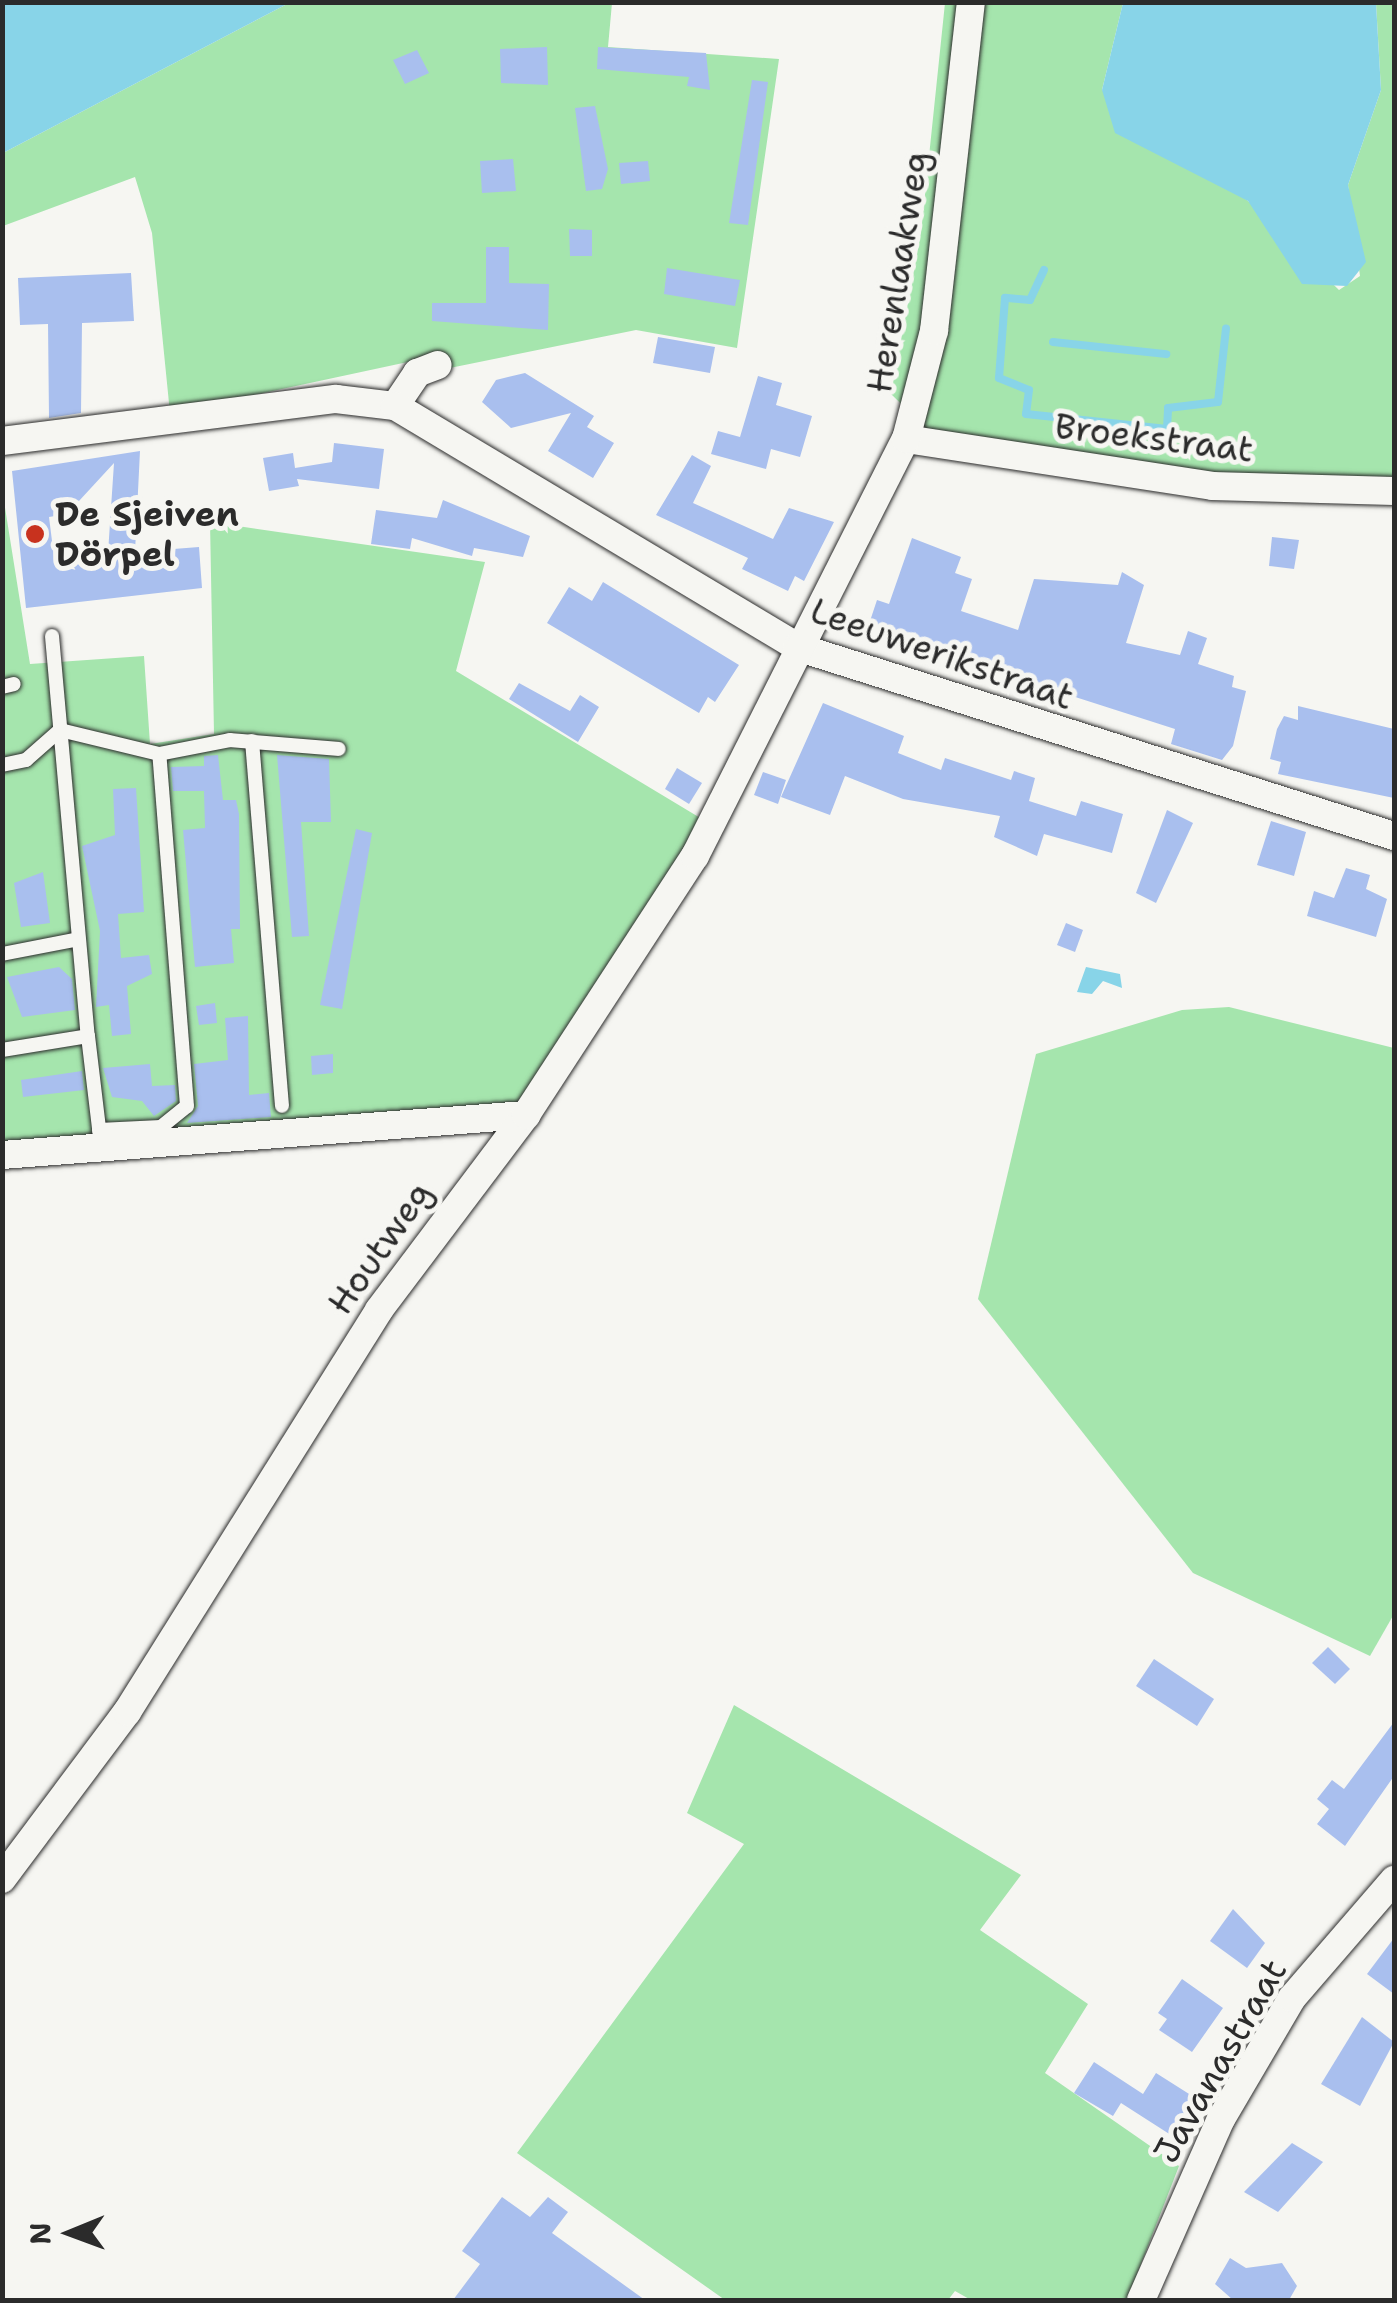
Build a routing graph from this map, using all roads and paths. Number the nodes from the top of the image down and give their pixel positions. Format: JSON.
{"nodes":[{"id":1,"x":971,"y":2,"type":"edge"},
{"id":2,"x":438,"y":365,"type":"dead end"},
{"id":3,"x":396,"y":406,"type":"junction"},
{"id":4,"x":906,"y":439,"type":"junction"},
{"id":5,"x":2,"y":441,"type":"edge"},
{"id":6,"x":1394,"y":491,"type":"edge"},
{"id":7,"x":52,"y":636,"type":"dead end"},
{"id":8,"x":797,"y":647,"type":"junction"},
{"id":9,"x":60,"y":730,"type":"junction"},
{"id":10,"x":252,"y":740,"type":"junction"},
{"id":11,"x":339,"y":749,"type":"dead end"},
{"id":12,"x":159,"y":754,"type":"junction"},
{"id":13,"x":2,"y":765,"type":"edge"},
{"id":14,"x":1394,"y":836,"type":"edge"},
{"id":15,"x":79,"y":939,"type":"junction"},
{"id":16,"x":2,"y":954,"type":"edge"},
{"id":17,"x":88,"y":1036,"type":"junction"},
{"id":18,"x":2,"y":1050,"type":"edge"},
{"id":19,"x":282,"y":1106,"type":"dead end"},
{"id":20,"x":526,"y":1115,"type":"junction"},
{"id":21,"x":100,"y":1139,"type":"junction"},
{"id":22,"x":2,"y":1155,"type":"edge"},
{"id":23,"x":2,"y":1880,"type":"edge"},
{"id":24,"x":1394,"y":1880,"type":"edge"},
{"id":25,"x":1142,"y":2300,"type":"edge"}],
"edges":[{"from":1,"to":4,"type":"street","name":"Herenlaakweg"},
{"from":2,"to":3,"type":"street"},
{"from":3,"to":5,"type":"street","name":"Leeuwerikstraat"},
{"from":3,"to":8,"type":"street","name":"Leeuwerikstraat"},
{"from":4,"to":6,"type":"street","name":"Broekstraat"},
{"from":4,"to":8,"type":"street","name":"Herenlaakweg"},
{"from":7,"to":9,"type":"lane"},
{"from":8,"to":14,"type":"street","name":"Leeuwerikstraat"},
{"from":8,"to":20,"type":"street","name":"Houtweg"},
{"from":9,"to":12,"type":"lane"},
{"from":9,"to":13,"type":"lane"},
{"from":9,"to":15,"type":"lane"},
{"from":10,"to":11,"type":"lane"},
{"from":10,"to":12,"type":"lane"},
{"from":10,"to":19,"type":"lane"},
{"from":12,"to":21,"type":"lane"},
{"from":15,"to":16,"type":"lane"},
{"from":15,"to":17,"type":"lane"},
{"from":17,"to":18,"type":"lane"},
{"from":17,"to":21,"type":"lane"},
{"from":20,"to":21,"type":"street"},
{"from":20,"to":23,"type":"street","name":"Houtweg"},
{"from":21,"to":22,"type":"street"},
{"from":24,"to":25,"type":"street","name":"Javanastraat"}]}
